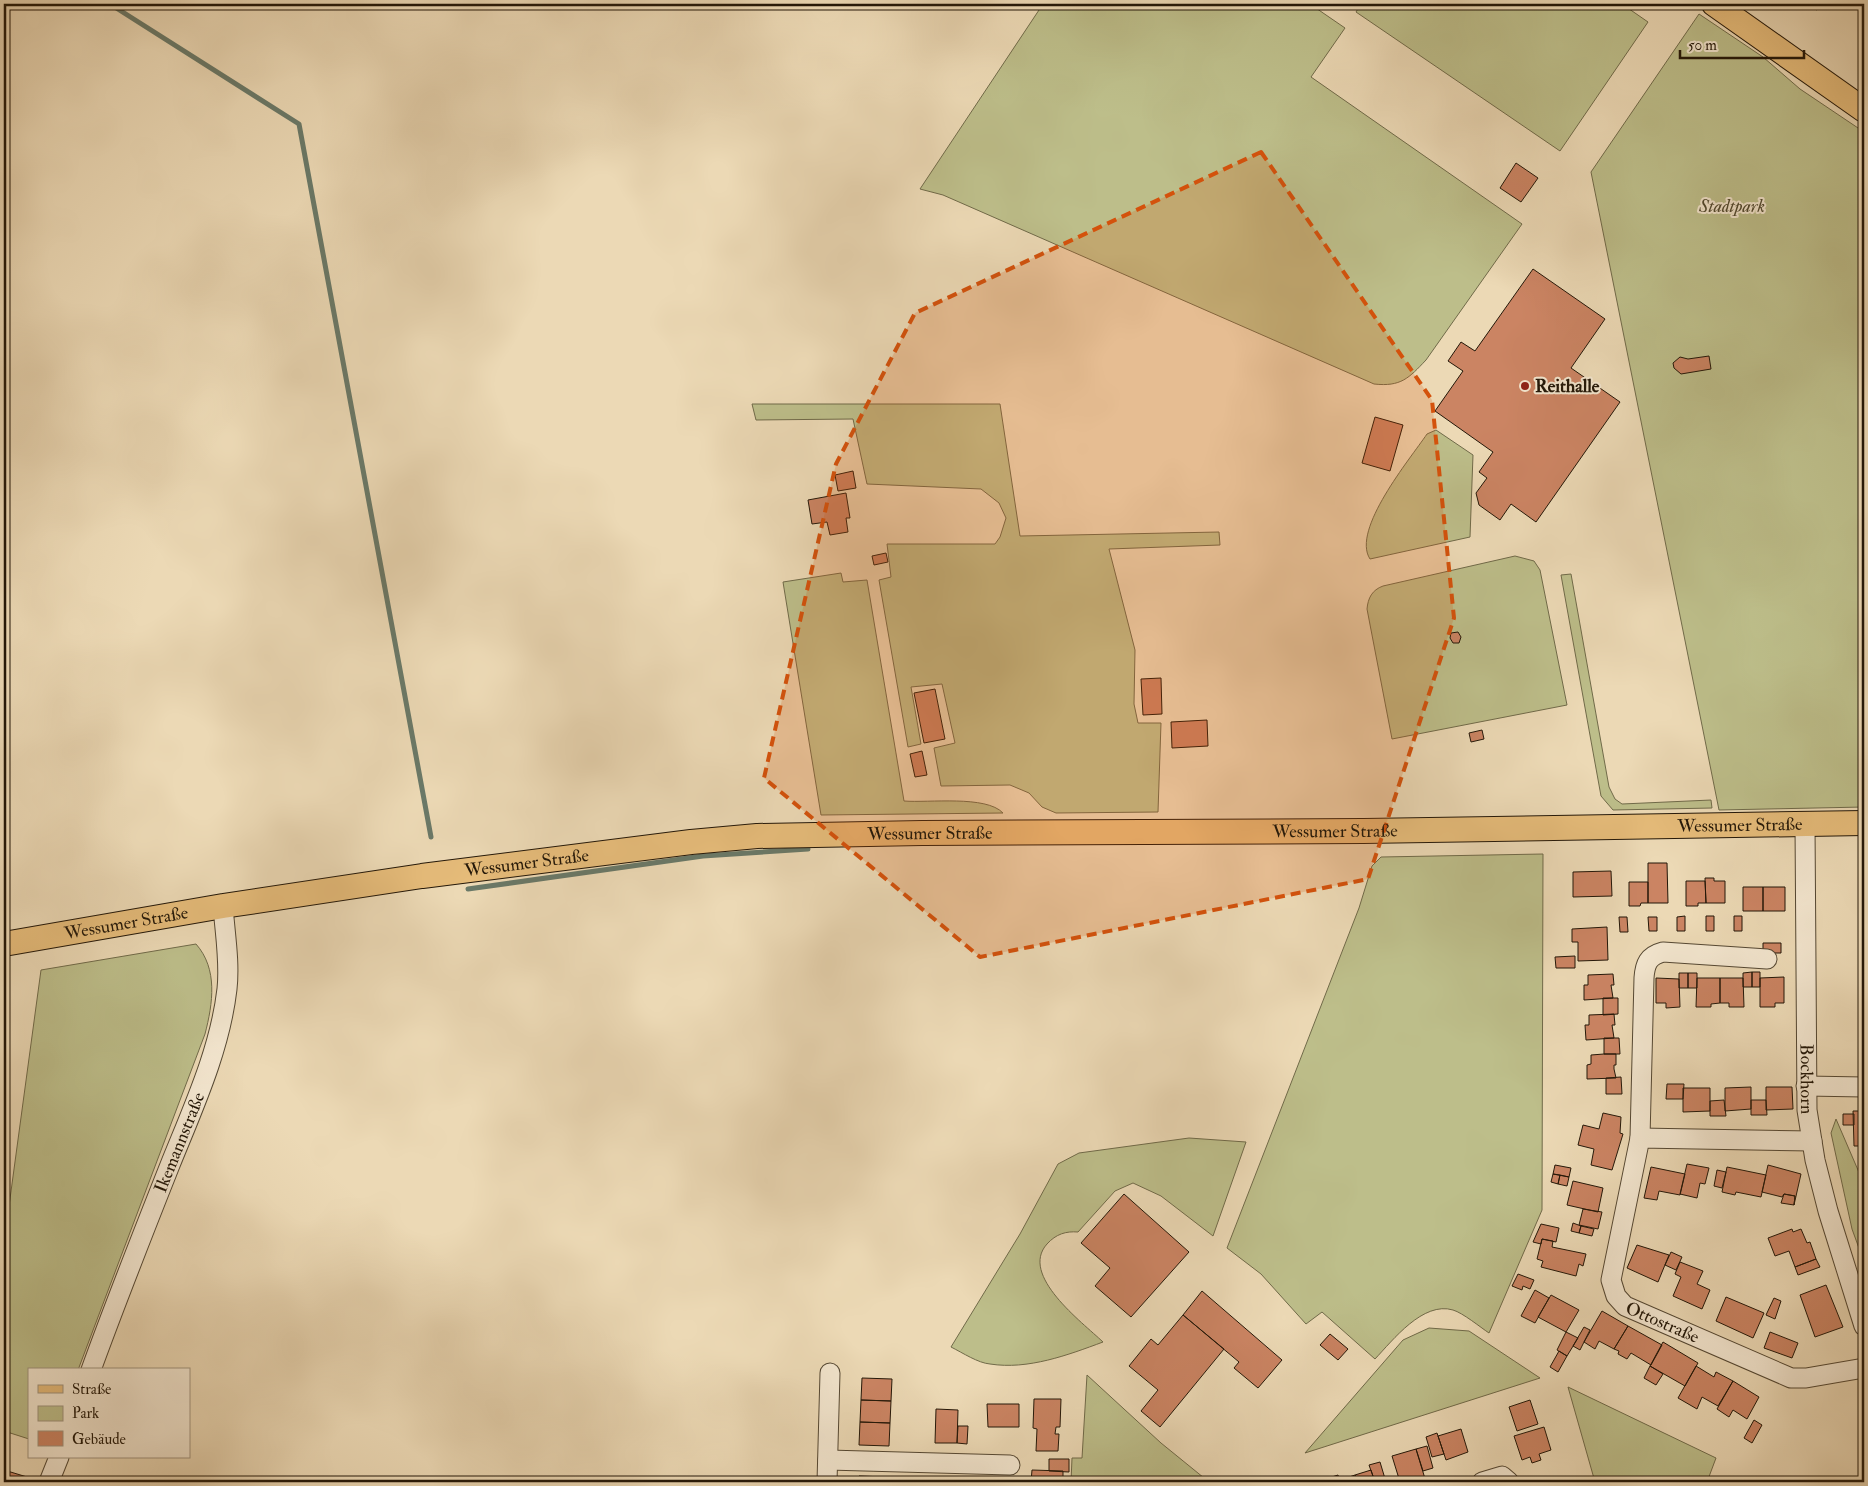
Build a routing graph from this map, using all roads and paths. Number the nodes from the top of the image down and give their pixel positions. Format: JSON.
{"nodes":[{"id":1,"x":1714,"y":4,"type":"edge"},
{"id":2,"x":1864,"y":110,"type":"edge"},
{"id":3,"x":1805,"y":824,"type":"junction"},
{"id":4,"x":1864,"y":824,"type":"edge"},
{"id":5,"x":223,"y":906,"type":"junction"},
{"id":6,"x":4,"y":944,"type":"edge"},
{"id":7,"x":1767,"y":959,"type":"dead end"},
{"id":8,"x":1806,"y":1086,"type":"junction"},
{"id":9,"x":1864,"y":1087,"type":"edge"},
{"id":10,"x":1640,"y":1138,"type":"junction"},
{"id":11,"x":1812,"y":1141,"type":"junction"},
{"id":12,"x":1864,"y":1326,"type":"edge"},
{"id":13,"x":92,"y":1368,"type":"edge"},
{"id":14,"x":1864,"y":1368,"type":"edge"},
{"id":15,"x":830,"y":1373,"type":"dead end"},
{"id":16,"x":59,"y":1458,"type":"edge"},
{"id":17,"x":828,"y":1460,"type":"junction"},
{"id":18,"x":1010,"y":1465,"type":"dead end"},
{"id":19,"x":50,"y":1482,"type":"edge"},
{"id":20,"x":828,"y":1482,"type":"edge"},
{"id":21,"x":1482,"y":1482,"type":"edge"},
{"id":22,"x":1509,"y":1482,"type":"edge"}],
"edges":[{"from":1,"to":2,"type":"main road"},
{"from":3,"to":4,"type":"main road","name":"Wessumer Straße"},
{"from":3,"to":5,"type":"main road","name":"Wessumer Straße"},
{"from":3,"to":8,"type":"street","name":"Bockhorn"},
{"from":5,"to":6,"type":"main road","name":"Wessumer Straße"},
{"from":5,"to":13,"type":"street","name":"Ikemannstraße"},
{"from":7,"to":10,"type":"street","name":"Ottostraße"},
{"from":8,"to":9,"type":"street"},
{"from":8,"to":11,"type":"street","name":"Bockhorn"},
{"from":10,"to":11,"type":"street"},
{"from":10,"to":14,"type":"street","name":"Ottostraße"},
{"from":11,"to":12,"type":"street","name":"Bockhorn"},
{"from":15,"to":17,"type":"street"},
{"from":16,"to":19,"type":"street"},
{"from":17,"to":18,"type":"street"},
{"from":17,"to":20,"type":"street"},
{"from":21,"to":22,"type":"street"}]}
